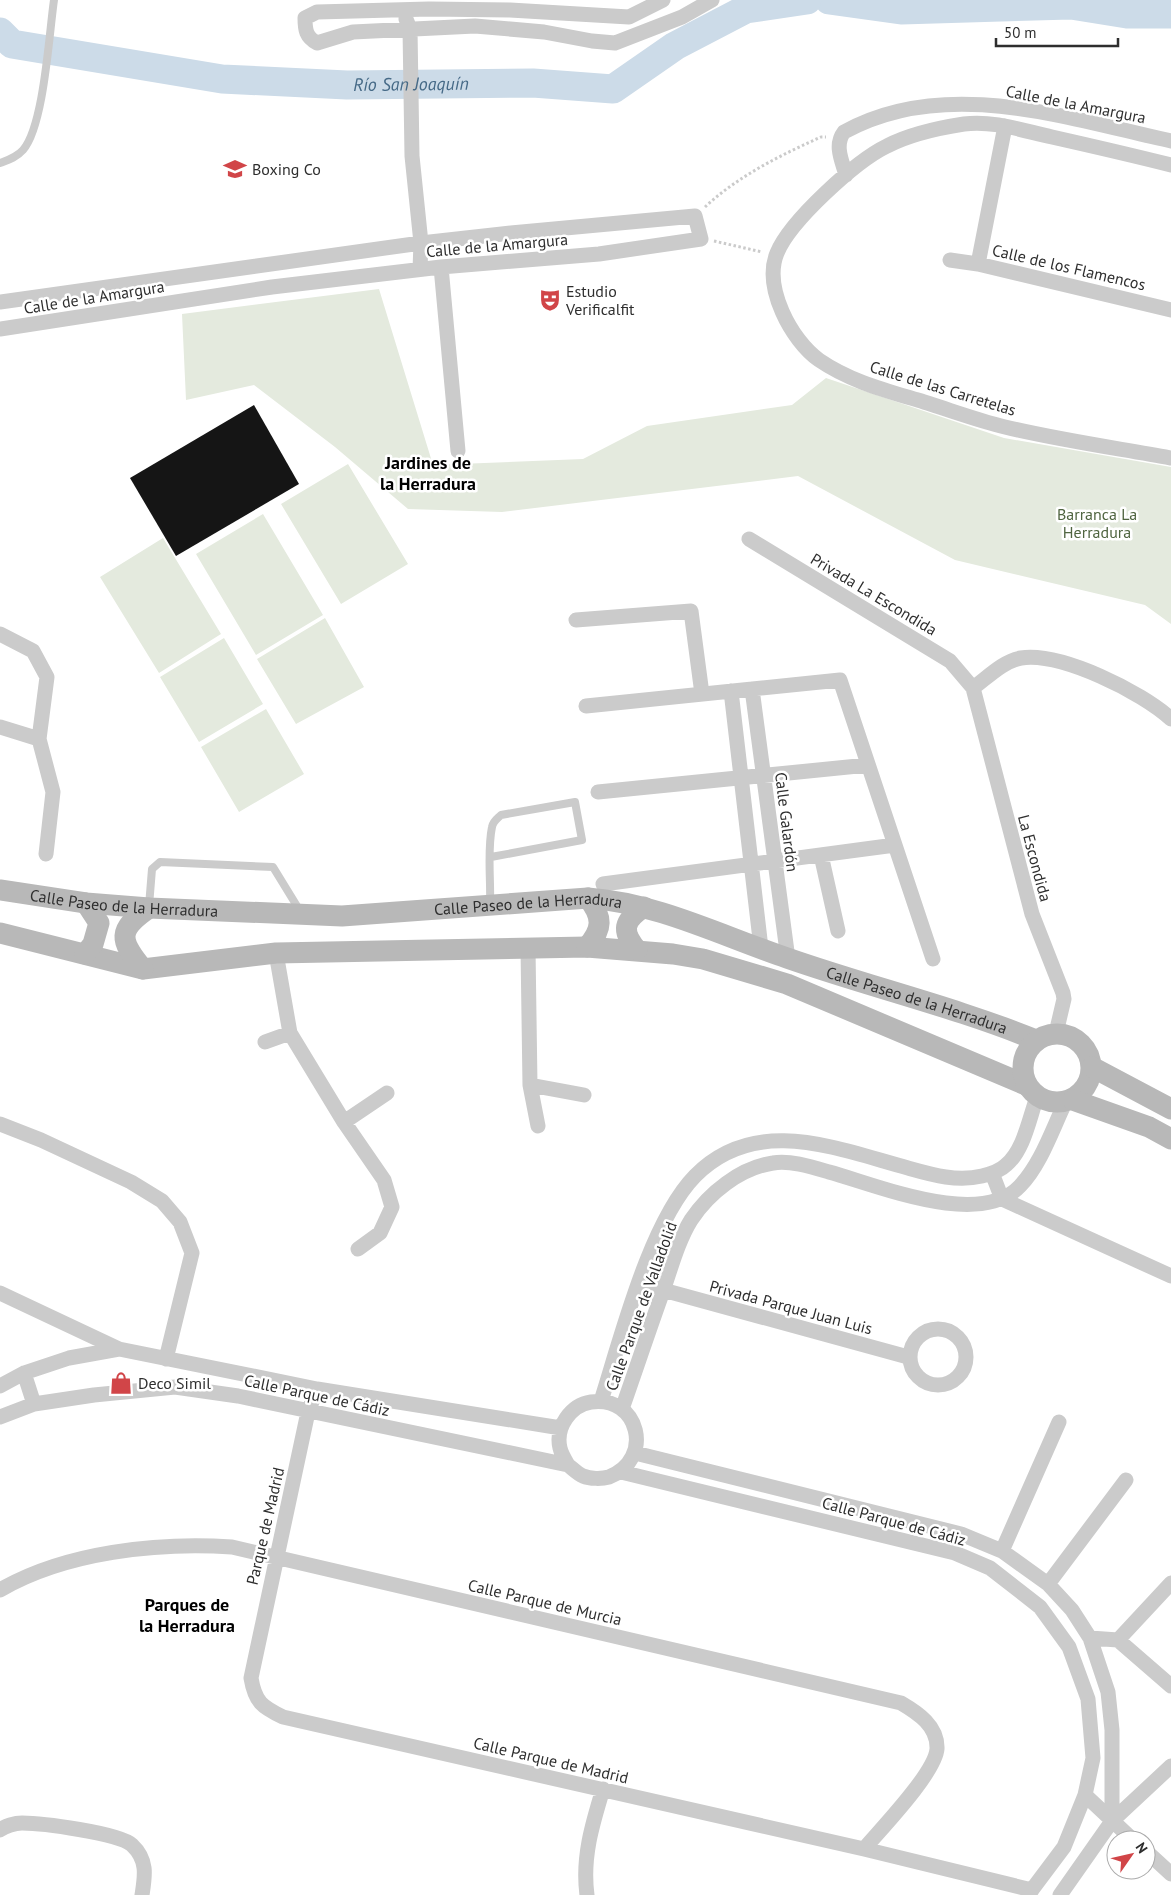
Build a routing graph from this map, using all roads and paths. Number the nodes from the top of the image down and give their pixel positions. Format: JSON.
{"nodes":[{"id":1,"x":54,"y":0,"type":"edge"},
{"id":2,"x":663,"y":0,"type":"edge"},
{"id":3,"x":712,"y":0,"type":"edge"},
{"id":4,"x":543,"y":6,"type":"edge"},
{"id":5,"x":403,"y":10,"type":"junction"},
{"id":6,"x":596,"y":16,"type":"junction"},
{"id":7,"x":410,"y":29,"type":"junction"},
{"id":8,"x":592,"y":41,"type":"junction"},
{"id":9,"x":1005,"y":126,"type":"junction"},
{"id":10,"x":839,"y":138,"type":"junction"},
{"id":11,"x":1171,"y":141,"type":"edge"},
{"id":12,"x":0,"y":163,"type":"edge"},
{"id":13,"x":1171,"y":164,"type":"edge"},
{"id":14,"x":846,"y":175,"type":"junction"},
{"id":15,"x":695,"y":216,"type":"junction"},
{"id":16,"x":701,"y":238,"type":"junction"},
{"id":17,"x":421,"y":243,"type":"junction"},
{"id":18,"x":776,"y":255,"type":"junction"},
{"id":19,"x":950,"y":260,"type":"dead end"},
{"id":20,"x":978,"y":264,"type":"junction"},
{"id":21,"x":441,"y":266,"type":"junction"},
{"id":22,"x":420,"y":269,"type":"junction"},
{"id":23,"x":7,"y":301,"type":"edge"},
{"id":24,"x":1171,"y":310,"type":"edge"},
{"id":25,"x":19,"y":327,"type":"junction"},
{"id":26,"x":0,"y":329,"type":"edge"},
{"id":27,"x":458,"y":451,"type":"dead end"},
{"id":28,"x":1171,"y":458,"type":"edge"},
{"id":29,"x":749,"y":539,"type":"dead end"},
{"id":30,"x":576,"y":620,"type":"dead end"},
{"id":31,"x":0,"y":634,"type":"edge"},
{"id":32,"x":973,"y":688,"type":"junction"},
{"id":33,"x":752,"y":689,"type":"junction"},
{"id":34,"x":731,"y":691,"type":"junction"},
{"id":35,"x":702,"y":694,"type":"junction"},
{"id":36,"x":586,"y":706,"type":"dead end"},
{"id":37,"x":1171,"y":719,"type":"edge"},
{"id":38,"x":0,"y":727,"type":"edge"},
{"id":39,"x":39,"y":739,"type":"junction"},
{"id":40,"x":868,"y":765,"type":"junction"},
{"id":41,"x":763,"y":775,"type":"junction"},
{"id":42,"x":742,"y":778,"type":"junction"},
{"id":43,"x":598,"y":792,"type":"dead end"},
{"id":44,"x":895,"y":845,"type":"junction"},
{"id":45,"x":46,"y":854,"type":"dead end"},
{"id":46,"x":821,"y":855,"type":"junction"},
{"id":47,"x":491,"y":857,"type":"junction"},
{"id":48,"x":774,"y":861,"type":"junction"},
{"id":49,"x":752,"y":864,"type":"junction"},
{"id":50,"x":0,"y":890,"type":"edge"},
{"id":51,"x":595,"y":891,"type":"junction"},
{"id":52,"x":86,"y":903,"type":"junction"},
{"id":53,"x":490,"y":906,"type":"junction"},
{"id":54,"x":644,"y":907,"type":"junction"},
{"id":55,"x":148,"y":908,"type":"junction"},
{"id":56,"x":302,"y":915,"type":"junction"},
{"id":57,"x":838,"y":931,"type":"dead end"},
{"id":58,"x":0,"y":933,"type":"edge"},
{"id":59,"x":587,"y":947,"type":"junction"},
{"id":60,"x":528,"y":948,"type":"junction"},
{"id":61,"x":761,"y":948,"type":"junction"},
{"id":62,"x":637,"y":950,"type":"junction"},
{"id":63,"x":276,"y":953,"type":"junction"},
{"id":64,"x":85,"y":954,"type":"junction"},
{"id":65,"x":788,"y":958,"type":"junction"},
{"id":66,"x":933,"y":959,"type":"dead end"},
{"id":67,"x":143,"y":969,"type":"junction"},
{"id":68,"x":290,"y":1033,"type":"junction"},
{"id":69,"x":1046,"y":1037,"type":"junction"},
{"id":70,"x":265,"y":1042,"type":"dead end"},
{"id":71,"x":1092,"y":1067,"type":"junction"},
{"id":72,"x":530,"y":1085,"type":"junction"},
{"id":73,"x":1032,"y":1091,"type":"junction"},
{"id":74,"x":387,"y":1093,"type":"dead end"},
{"id":75,"x":584,"y":1095,"type":"dead end"},
{"id":76,"x":1069,"y":1102,"type":"junction"},
{"id":77,"x":1171,"y":1109,"type":"edge"},
{"id":78,"x":344,"y":1122,"type":"junction"},
{"id":79,"x":0,"y":1124,"type":"edge"},
{"id":80,"x":538,"y":1126,"type":"dead end"},
{"id":81,"x":1171,"y":1139,"type":"edge"},
{"id":82,"x":992,"y":1173,"type":"junction"},
{"id":83,"x":1002,"y":1199,"type":"junction"},
{"id":84,"x":358,"y":1249,"type":"dead end"},
{"id":85,"x":1171,"y":1276,"type":"edge"},
{"id":86,"x":640,"y":1281,"type":"junction"},
{"id":87,"x":663,"y":1290,"type":"junction"},
{"id":88,"x":0,"y":1293,"type":"edge"},
{"id":89,"x":119,"y":1349,"type":"junction"},
{"id":90,"x":908,"y":1357,"type":"dead end"},
{"id":91,"x":166,"y":1359,"type":"junction"},
{"id":92,"x":24,"y":1373,"type":"junction"},
{"id":93,"x":0,"y":1386,"type":"edge"},
{"id":94,"x":317,"y":1388,"type":"junction"},
{"id":95,"x":601,"y":1401,"type":"junction"},
{"id":96,"x":34,"y":1404,"type":"junction"},
{"id":97,"x":622,"y":1409,"type":"junction"},
{"id":98,"x":308,"y":1412,"type":"junction"},
{"id":99,"x":0,"y":1417,"type":"edge"},
{"id":100,"x":1059,"y":1422,"type":"dead end"},
{"id":101,"x":561,"y":1428,"type":"junction"},
{"id":102,"x":635,"y":1453,"type":"junction"},
{"id":103,"x":568,"y":1465,"type":"junction"},
{"id":104,"x":622,"y":1472,"type":"junction"},
{"id":105,"x":1126,"y":1480,"type":"dead end"},
{"id":106,"x":1002,"y":1551,"type":"junction"},
{"id":107,"x":276,"y":1557,"type":"junction"},
{"id":108,"x":1171,"y":1583,"type":"edge"},
{"id":109,"x":1048,"y":1584,"type":"junction"},
{"id":110,"x":0,"y":1590,"type":"edge"},
{"id":111,"x":1090,"y":1638,"type":"junction"},
{"id":112,"x":1118,"y":1640,"type":"junction"},
{"id":113,"x":251,"y":1678,"type":"joint"},
{"id":114,"x":1171,"y":1686,"type":"edge"},
{"id":115,"x":1171,"y":1766,"type":"edge"},
{"id":116,"x":603,"y":1789,"type":"junction"},
{"id":117,"x":1085,"y":1795,"type":"junction"},
{"id":118,"x":1112,"y":1821,"type":"junction"},
{"id":119,"x":0,"y":1830,"type":"edge"},
{"id":120,"x":1122,"y":1830,"type":"edge"},
{"id":121,"x":864,"y":1849,"type":"junction"},
{"id":122,"x":1156,"y":1860,"type":"edge"},
{"id":123,"x":1171,"y":1874,"type":"edge"},
{"id":124,"x":1030,"y":1892,"type":"edge"},
{"id":125,"x":142,"y":1895,"type":"edge"},
{"id":126,"x":587,"y":1895,"type":"edge"},
{"id":127,"x":1060,"y":1895,"type":"edge"}],
"edges":[{"from":1,"to":12,"type":"lane"},
{"from":2,"to":6,"type":"street"},
{"from":3,"to":8,"type":"street"},
{"from":4,"to":5,"type":"street"},
{"from":4,"to":6,"type":"street"},
{"from":5,"to":7,"type":"street"},
{"from":5,"to":7,"type":"street"},
{"from":6,"to":8,"type":"street"},
{"from":7,"to":8,"type":"street"},
{"from":7,"to":17,"type":"street","name":"Calle de la Amargura"},
{"from":9,"to":13,"type":"street"},
{"from":9,"to":14,"type":"street"},
{"from":9,"to":20,"type":"street","name":"Calle de los Flamencos"},
{"from":10,"to":11,"type":"street","name":"Calle de la Amargura"},
{"from":10,"to":14,"type":"street"},
{"from":10,"to":15,"type":"path"},
{"from":14,"to":18,"type":"street","name":"Calle de las Carretelas"},
{"from":15,"to":16,"type":"street"},
{"from":15,"to":17,"type":"street","name":"Calle de la Amargura"},
{"from":16,"to":18,"type":"path"},
{"from":16,"to":21,"type":"street","name":"Calle de la Amargura"},
{"from":17,"to":22,"type":"street"},
{"from":17,"to":23,"type":"street","name":"Calle de la Amargura"},
{"from":18,"to":28,"type":"street","name":"Calle de las Carretelas"},
{"from":19,"to":20,"type":"street"},
{"from":20,"to":24,"type":"street","name":"Calle de los Flamencos"},
{"from":21,"to":22,"type":"street","name":"Calle de la Amargura"},
{"from":21,"to":27,"type":"street"},
{"from":22,"to":25,"type":"street","name":"Calle de la Amargura"},
{"from":23,"to":25,"type":"street"},
{"from":25,"to":26,"type":"street","name":"Calle de la Amargura"},
{"from":29,"to":32,"type":"street","name":"Privada La Escondida"},
{"from":30,"to":35,"type":"street"},
{"from":31,"to":39,"type":"street"},
{"from":32,"to":37,"type":"street"},
{"from":32,"to":69,"type":"street","name":"La Escondida"},
{"from":33,"to":34,"type":"street"},
{"from":33,"to":40,"type":"street"},
{"from":33,"to":41,"type":"street","name":"Calle Galardón"},
{"from":34,"to":35,"type":"street"},
{"from":34,"to":42,"type":"street"},
{"from":35,"to":36,"type":"street"},
{"from":38,"to":39,"type":"street"},
{"from":39,"to":45,"type":"street"},
{"from":40,"to":41,"type":"street"},
{"from":40,"to":44,"type":"street"},
{"from":41,"to":42,"type":"street"},
{"from":41,"to":48,"type":"street","name":"Calle Galardón"},
{"from":42,"to":43,"type":"street"},
{"from":42,"to":49,"type":"street"},
{"from":44,"to":46,"type":"street"},
{"from":44,"to":66,"type":"street"},
{"from":46,"to":48,"type":"street"},
{"from":46,"to":57,"type":"street"},
{"from":47,"to":47,"type":"lane"},
{"from":47,"to":53,"type":"lane"},
{"from":48,"to":49,"type":"street"},
{"from":48,"to":65,"type":"street","name":"Calle Galardón"},
{"from":49,"to":51,"type":"street"},
{"from":49,"to":61,"type":"street"},
{"from":50,"to":52,"type":"main road","name":"Calle Paseo de la Herradura"},
{"from":51,"to":53,"type":"main road","name":"Calle Paseo de la Herradura"},
{"from":51,"to":54,"type":"main road","name":"Calle Paseo de la Herradura"},
{"from":51,"to":59,"type":"main road"},
{"from":52,"to":55,"type":"main road","name":"Calle Paseo de la Herradura"},
{"from":52,"to":64,"type":"main road"},
{"from":53,"to":56,"type":"main road","name":"Calle Paseo de la Herradura"},
{"from":54,"to":61,"type":"main road","name":"Calle Paseo de la Herradura"},
{"from":54,"to":62,"type":"main road"},
{"from":55,"to":56,"type":"main road","name":"Calle Paseo de la Herradura"},
{"from":55,"to":56,"type":"lane"},
{"from":55,"to":67,"type":"main road"},
{"from":58,"to":64,"type":"main road","name":"Calle Paseo de la Herradura"},
{"from":59,"to":60,"type":"main road","name":"Calle Paseo de la Herradura"},
{"from":59,"to":62,"type":"main road","name":"Calle Paseo de la Herradura"},
{"from":60,"to":63,"type":"main road","name":"Calle Paseo de la Herradura"},
{"from":60,"to":72,"type":"street"},
{"from":61,"to":65,"type":"main road","name":"Calle Paseo de la Herradura"},
{"from":62,"to":73,"type":"main road","name":"Calle Paseo de la Herradura"},
{"from":63,"to":67,"type":"main road","name":"Calle Paseo de la Herradura"},
{"from":63,"to":68,"type":"street"},
{"from":64,"to":67,"type":"main road","name":"Calle Paseo de la Herradura"},
{"from":65,"to":69,"type":"main road","name":"Calle Paseo de la Herradura"},
{"from":68,"to":70,"type":"street"},
{"from":68,"to":78,"type":"street"},
{"from":69,"to":71,"type":"main road"},
{"from":69,"to":73,"type":"main road"},
{"from":71,"to":76,"type":"main road"},
{"from":71,"to":77,"type":"main road"},
{"from":72,"to":75,"type":"street"},
{"from":72,"to":80,"type":"street"},
{"from":73,"to":76,"type":"main road"},
{"from":73,"to":82,"type":"street","name":"Calle Parque de Valladolid"},
{"from":74,"to":78,"type":"street"},
{"from":76,"to":81,"type":"main road"},
{"from":76,"to":83,"type":"street","name":"Calle Parque de Valladolid"},
{"from":78,"to":84,"type":"street"},
{"from":79,"to":91,"type":"street"},
{"from":82,"to":83,"type":"street"},
{"from":82,"to":86,"type":"street","name":"Calle Parque de Valladolid"},
{"from":83,"to":85,"type":"street"},
{"from":83,"to":87,"type":"street","name":"Calle Parque de Valladolid"},
{"from":86,"to":87,"type":"street","name":"Privada Parque Juan Luis"},
{"from":86,"to":95,"type":"street","name":"Calle Parque de Valladolid"},
{"from":87,"to":90,"type":"street","name":"Privada Parque Juan Luis"},
{"from":87,"to":97,"type":"street","name":"Calle Parque de Valladolid"},
{"from":88,"to":89,"type":"street"},
{"from":89,"to":91,"type":"street","name":"Calle Parque de Cádiz"},
{"from":89,"to":92,"type":"street","name":"Calle Parque de Cádiz"},
{"from":91,"to":94,"type":"street","name":"Calle Parque de Cádiz"},
{"from":92,"to":93,"type":"street","name":"Calle Parque de Cádiz"},
{"from":92,"to":96,"type":"street"},
{"from":94,"to":98,"type":"street","name":"Parque de Madrid"},
{"from":94,"to":101,"type":"street","name":"Calle Parque de Cádiz"},
{"from":95,"to":97,"type":"street"},
{"from":95,"to":101,"type":"street"},
{"from":96,"to":98,"type":"street","name":"Calle Parque de Cádiz"},
{"from":96,"to":99,"type":"street","name":"Calle Parque de Cádiz"},
{"from":97,"to":102,"type":"street"},
{"from":98,"to":103,"type":"street","name":"Calle Parque de Cádiz"},
{"from":98,"to":107,"type":"street","name":"Parque de Madrid"},
{"from":100,"to":106,"type":"street"},
{"from":101,"to":103,"type":"street"},
{"from":102,"to":104,"type":"street"},
{"from":102,"to":106,"type":"street","name":"Calle Parque de Cádiz"},
{"from":103,"to":104,"type":"street","name":"Calle Parque de Cádiz"},
{"from":104,"to":117,"type":"street","name":"Calle Parque de Cádiz"},
{"from":105,"to":109,"type":"street"},
{"from":106,"to":109,"type":"street","name":"Calle Parque de Cádiz"},
{"from":107,"to":110,"type":"street","name":"Calle Parque de Murcia"},
{"from":107,"to":113,"type":"street","name":"Parque de Madrid"},
{"from":107,"to":121,"type":"street","name":"Calle Parque de Murcia"},
{"from":108,"to":112,"type":"street"},
{"from":109,"to":111,"type":"street","name":"Calle Parque de Cádiz"},
{"from":111,"to":112,"type":"street"},
{"from":111,"to":118,"type":"street","name":"Calle Parque de Cádiz"},
{"from":112,"to":114,"type":"street"},
{"from":113,"to":116,"type":"street","name":"Calle Parque de Madrid"},
{"from":115,"to":118,"type":"street"},
{"from":116,"to":121,"type":"street","name":"Calle Parque de Madrid"},
{"from":116,"to":126,"type":"street"},
{"from":117,"to":118,"type":"street"},
{"from":117,"to":124,"type":"street","name":"Calle Parque de Cádiz"},
{"from":118,"to":120,"type":"street"},
{"from":118,"to":127,"type":"street"},
{"from":119,"to":125,"type":"street"},
{"from":121,"to":124,"type":"street","name":"Calle Parque de Madrid"},
{"from":122,"to":123,"type":"street"}]}
